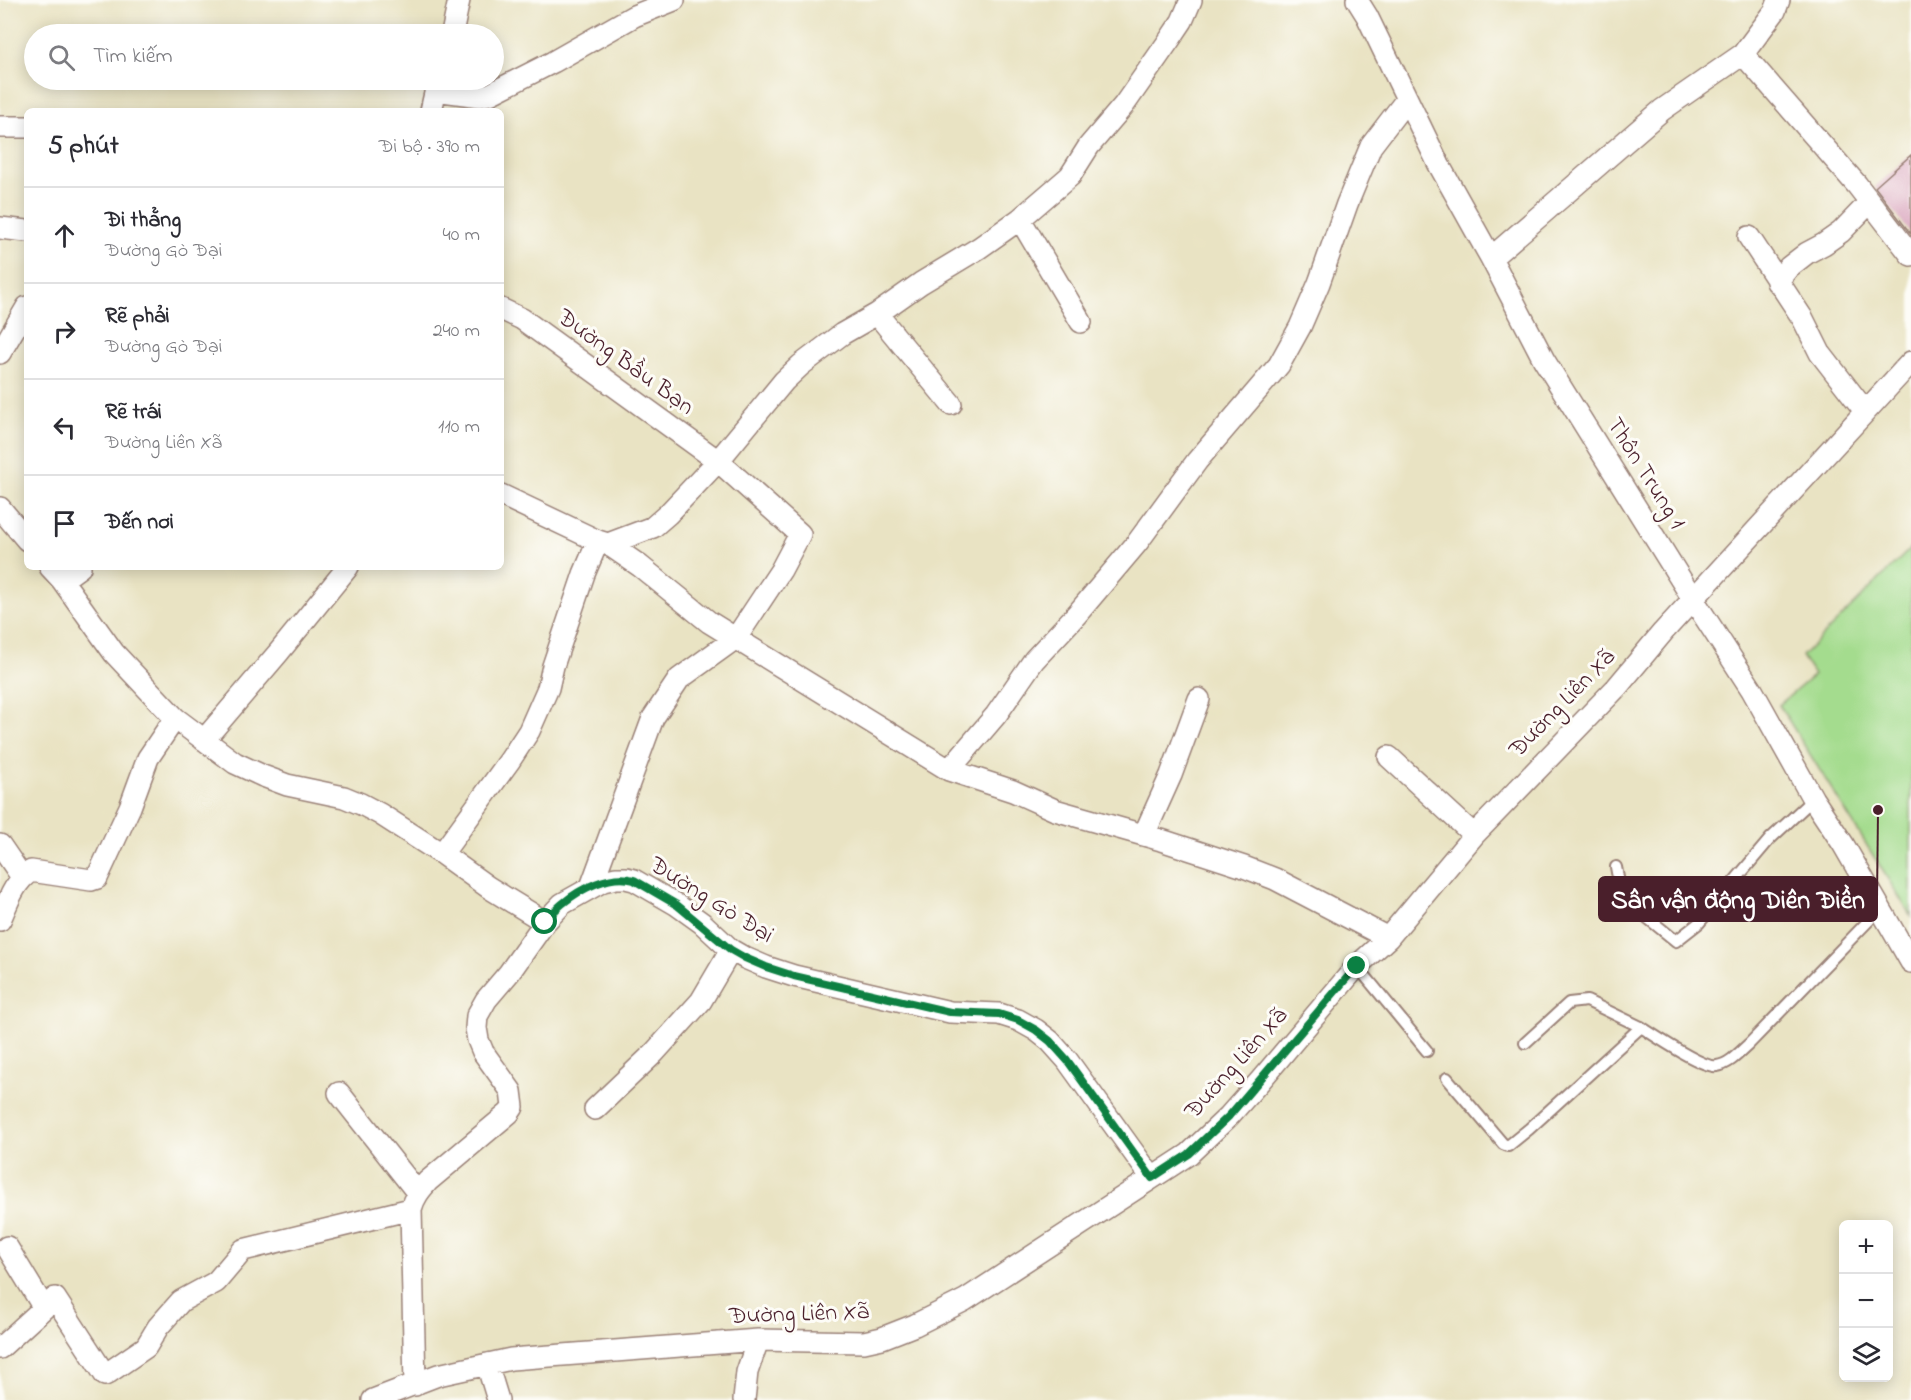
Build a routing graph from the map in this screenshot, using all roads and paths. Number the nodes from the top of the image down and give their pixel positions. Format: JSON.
{"nodes":[{"id":1,"x":459,"y":0,"type":"edge"},
{"id":2,"x":674,"y":0,"type":"edge"},
{"id":3,"x":1191,"y":0,"type":"edge"},
{"id":4,"x":1357,"y":0,"type":"edge"},
{"id":5,"x":1779,"y":0,"type":"edge"},
{"id":6,"x":454,"y":24,"type":"edge"},
{"id":7,"x":1743,"y":54,"type":"junction"},
{"id":8,"x":504,"y":87,"type":"edge"},
{"id":9,"x":435,"y":90,"type":"edge"},
{"id":10,"x":456,"y":90,"type":"edge"},
{"id":11,"x":498,"y":90,"type":"edge"},
{"id":12,"x":1407,"y":99,"type":"junction"},
{"id":13,"x":432,"y":108,"type":"edge"},
{"id":14,"x":0,"y":127,"type":"edge"},
{"id":15,"x":24,"y":127,"type":"edge"},
{"id":16,"x":1870,"y":202,"type":"junction"},
{"id":17,"x":1020,"y":219,"type":"junction"},
{"id":18,"x":0,"y":228,"type":"edge"},
{"id":19,"x":24,"y":231,"type":"edge"},
{"id":20,"x":1749,"y":237,"type":"dead end"},
{"id":21,"x":1911,"y":255,"type":"edge"},
{"id":22,"x":1491,"y":258,"type":"junction"},
{"id":23,"x":1777,"y":282,"type":"junction"},
{"id":24,"x":504,"y":310,"type":"edge"},
{"id":25,"x":24,"y":312,"type":"edge"},
{"id":26,"x":877,"y":314,"type":"junction"},
{"id":27,"x":1081,"y":322,"type":"dead end"},
{"id":28,"x":0,"y":353,"type":"edge"},
{"id":29,"x":1911,"y":362,"type":"edge"},
{"id":30,"x":951,"y":404,"type":"dead end"},
{"id":31,"x":1865,"y":411,"type":"junction"},
{"id":32,"x":718,"y":461,"type":"junction"},
{"id":33,"x":504,"y":496,"type":"edge"},
{"id":34,"x":0,"y":508,"type":"edge"},
{"id":35,"x":24,"y":536,"type":"edge"},
{"id":36,"x":603,"y":543,"type":"junction"},
{"id":37,"x":346,"y":570,"type":"edge"},
{"id":38,"x":56,"y":574,"type":"edge"},
{"id":39,"x":1693,"y":599,"type":"junction"},
{"id":40,"x":735,"y":638,"type":"junction"},
{"id":41,"x":1199,"y":699,"type":"dead end"},
{"id":42,"x":175,"y":718,"type":"junction"},
{"id":43,"x":204,"y":740,"type":"junction"},
{"id":44,"x":1389,"y":757,"type":"dead end"},
{"id":45,"x":950,"y":770,"type":"junction"},
{"id":46,"x":1813,"y":799,"type":"junction"},
{"id":47,"x":1144,"y":835,"type":"junction"},
{"id":48,"x":1474,"y":835,"type":"junction"},
{"id":49,"x":0,"y":845,"type":"edge"},
{"id":50,"x":442,"y":854,"type":"junction"},
{"id":51,"x":1616,"y":867,"type":"dead end"},
{"id":52,"x":22,"y":877,"type":"junction"},
{"id":53,"x":591,"y":886,"type":"junction"},
{"id":54,"x":1880,"y":909,"type":"junction"},
{"id":55,"x":0,"y":920,"type":"edge"},
{"id":56,"x":545,"y":922,"type":"junction"},
{"id":57,"x":1388,"y":938,"type":"junction"},
{"id":58,"x":731,"y":950,"type":"junction"},
{"id":59,"x":1911,"y":962,"type":"edge"},
{"id":60,"x":1357,"y":966,"type":"junction"},
{"id":61,"x":1641,"y":1028,"type":"junction"},
{"id":62,"x":1525,"y":1043,"type":"dead end"},
{"id":63,"x":1427,"y":1051,"type":"dead end"},
{"id":64,"x":1447,"y":1078,"type":"dead end"},
{"id":65,"x":339,"y":1093,"type":"dead end"},
{"id":66,"x":595,"y":1109,"type":"dead end"},
{"id":67,"x":1152,"y":1178,"type":"junction"},
{"id":68,"x":414,"y":1201,"type":"junction"},
{"id":69,"x":7,"y":1247,"type":"dead end"},
{"id":70,"x":44,"y":1308,"type":"junction"},
{"id":71,"x":758,"y":1340,"type":"junction"},
{"id":72,"x":0,"y":1348,"type":"edge"},
{"id":73,"x":487,"y":1364,"type":"junction"},
{"id":74,"x":415,"y":1385,"type":"junction"},
{"id":75,"x":373,"y":1400,"type":"edge"},
{"id":76,"x":498,"y":1400,"type":"edge"},
{"id":77,"x":744,"y":1400,"type":"edge"}],
"edges":[{"from":1,"to":6,"type":"street"},
{"from":2,"to":8,"type":"street"},
{"from":3,"to":17,"type":"street"},
{"from":4,"to":12,"type":"street","name":"Thôn Trung 1"},
{"from":5,"to":7,"type":"street"},
{"from":7,"to":16,"type":"street"},
{"from":7,"to":22,"type":"street"},
{"from":9,"to":13,"type":"street"},
{"from":10,"to":11,"type":"street"},
{"from":12,"to":22,"type":"street","name":"Thôn Trung 1"},
{"from":12,"to":45,"type":"street"},
{"from":14,"to":15,"type":"street"},
{"from":16,"to":21,"type":"street"},
{"from":16,"to":23,"type":"street"},
{"from":17,"to":26,"type":"street"},
{"from":17,"to":27,"type":"street"},
{"from":18,"to":19,"type":"street"},
{"from":20,"to":23,"type":"street"},
{"from":22,"to":39,"type":"street","name":"Thôn Trung 1"},
{"from":23,"to":31,"type":"street"},
{"from":24,"to":32,"type":"street","name":"Đường Bầu Bạn"},
{"from":25,"to":28,"type":"street"},
{"from":26,"to":30,"type":"street"},
{"from":26,"to":32,"type":"street"},
{"from":29,"to":31,"type":"street","name":"Đường Liên Xã"},
{"from":31,"to":39,"type":"street","name":"Đường Liên Xã"},
{"from":32,"to":36,"type":"street"},
{"from":32,"to":40,"type":"street","name":"Đường Bầu Bạn"},
{"from":33,"to":36,"type":"street"},
{"from":34,"to":35,"type":"street"},
{"from":36,"to":40,"type":"street"},
{"from":36,"to":50,"type":"street"},
{"from":37,"to":43,"type":"street"},
{"from":38,"to":42,"type":"street"},
{"from":39,"to":46,"type":"street","name":"Thôn Trung 1"},
{"from":39,"to":48,"type":"street","name":"Đường Liên Xã"},
{"from":40,"to":45,"type":"street"},
{"from":40,"to":53,"type":"street"},
{"from":41,"to":47,"type":"street"},
{"from":42,"to":43,"type":"street"},
{"from":42,"to":52,"type":"street"},
{"from":43,"to":50,"type":"street"},
{"from":44,"to":48,"type":"street"},
{"from":45,"to":47,"type":"street"},
{"from":46,"to":51,"type":"lane"},
{"from":46,"to":54,"type":"street","name":"Thôn Trung 1"},
{"from":47,"to":57,"type":"street"},
{"from":48,"to":57,"type":"street","name":"Đường Liên Xã"},
{"from":49,"to":52,"type":"street"},
{"from":50,"to":56,"type":"street"},
{"from":52,"to":55,"type":"street"},
{"from":53,"to":56,"type":"street","name":"Đường Gò Đại"},
{"from":53,"to":58,"type":"street","name":"Đường Gò Đại"},
{"from":54,"to":59,"type":"street","name":"Thôn Trung 1"},
{"from":54,"to":61,"type":"lane"},
{"from":56,"to":68,"type":"street","name":"Đường Gò Đại"},
{"from":57,"to":60,"type":"street","name":"Đường Liên Xã"},
{"from":58,"to":66,"type":"street"},
{"from":58,"to":67,"type":"street","name":"Đường Gò Đại"},
{"from":60,"to":63,"type":"lane"},
{"from":60,"to":67,"type":"street","name":"Đường Liên Xã"},
{"from":61,"to":62,"type":"lane"},
{"from":61,"to":64,"type":"lane"},
{"from":65,"to":68,"type":"street"},
{"from":67,"to":71,"type":"street","name":"Đường Liên Xã"},
{"from":68,"to":70,"type":"street"},
{"from":68,"to":74,"type":"street"},
{"from":69,"to":70,"type":"street"},
{"from":70,"to":72,"type":"street"},
{"from":71,"to":73,"type":"street","name":"Đường Liên Xã"},
{"from":71,"to":77,"type":"street"},
{"from":73,"to":74,"type":"street","name":"Đường Liên Xã"},
{"from":73,"to":76,"type":"street"},
{"from":74,"to":75,"type":"street","name":"Đường Liên Xã"}]}
